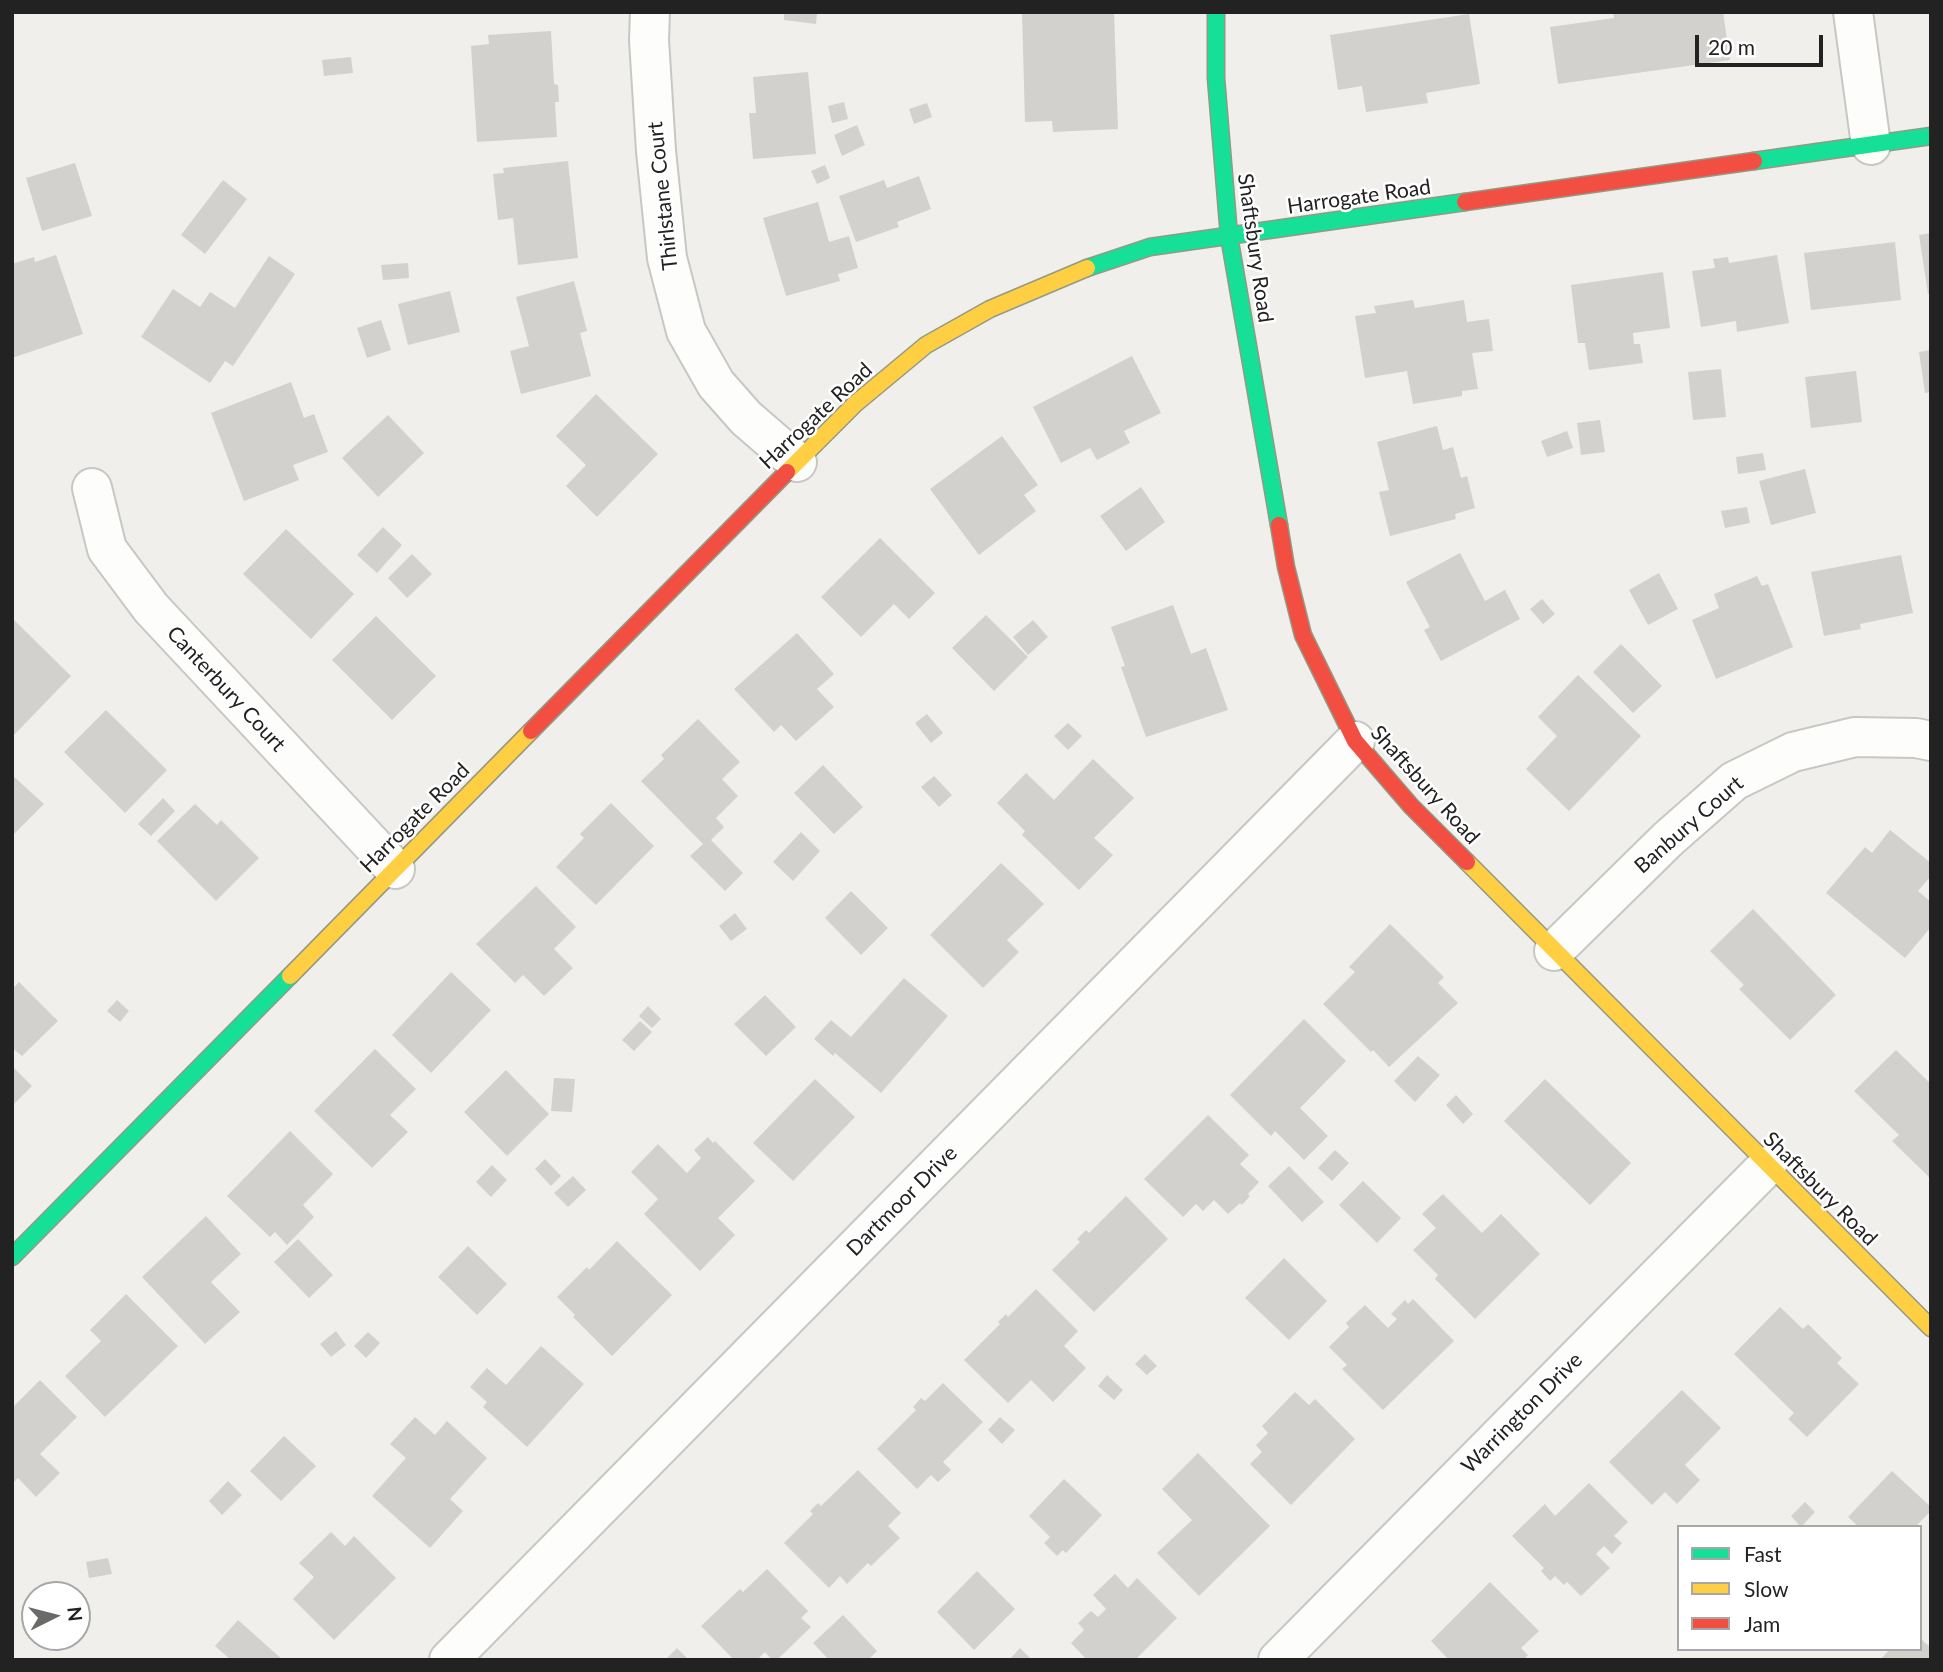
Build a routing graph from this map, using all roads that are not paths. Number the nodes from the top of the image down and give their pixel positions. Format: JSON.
{"nodes":[{"id":1,"x":650,"y":12,"type":"edge"},
{"id":2,"x":1216,"y":12,"type":"edge"},
{"id":3,"x":1853,"y":12,"type":"edge"},
{"id":4,"x":1931,"y":136,"type":"edge"},
{"id":5,"x":1871,"y":145,"type":"junction"},
{"id":6,"x":1229,"y":236,"type":"junction"},
{"id":7,"x":797,"y":462,"type":"junction"},
{"id":8,"x":92,"y":488,"type":"dead end"},
{"id":9,"x":1355,"y":741,"type":"junction"},
{"id":10,"x":1931,"y":741,"type":"edge"},
{"id":11,"x":395,"y":869,"type":"junction"},
{"id":12,"x":1554,"y":951,"type":"junction"},
{"id":13,"x":1767,"y":1166,"type":"junction"},
{"id":14,"x":12,"y":1257,"type":"edge"},
{"id":15,"x":1931,"y":1328,"type":"edge"},
{"id":16,"x":449,"y":1660,"type":"edge"},
{"id":17,"x":1278,"y":1660,"type":"edge"}],
"edges":[{"from":1,"to":7,"type":"street","name":"Thirlstane Court"},
{"from":2,"to":6,"type":"street","name":"Shaftsbury Road"},
{"from":3,"to":5,"type":"street"},
{"from":4,"to":5,"type":"street","name":"Harrogate Road"},
{"from":5,"to":6,"type":"street","name":"Harrogate Road"},
{"from":6,"to":7,"type":"street","name":"Harrogate Road"},
{"from":6,"to":9,"type":"street","name":"Shaftsbury Road"},
{"from":7,"to":11,"type":"street","name":"Harrogate Road"},
{"from":8,"to":11,"type":"street","name":"Canterbury Court"},
{"from":9,"to":12,"type":"street","name":"Shaftsbury Road"},
{"from":9,"to":16,"type":"street","name":"Dartmoor Drive"},
{"from":10,"to":12,"type":"street","name":"Banbury Court"},
{"from":11,"to":14,"type":"street","name":"Harrogate Road"},
{"from":12,"to":13,"type":"street","name":"Shaftsbury Road"},
{"from":13,"to":15,"type":"street","name":"Shaftsbury Road"},
{"from":13,"to":17,"type":"street","name":"Warrington Drive"}]}
